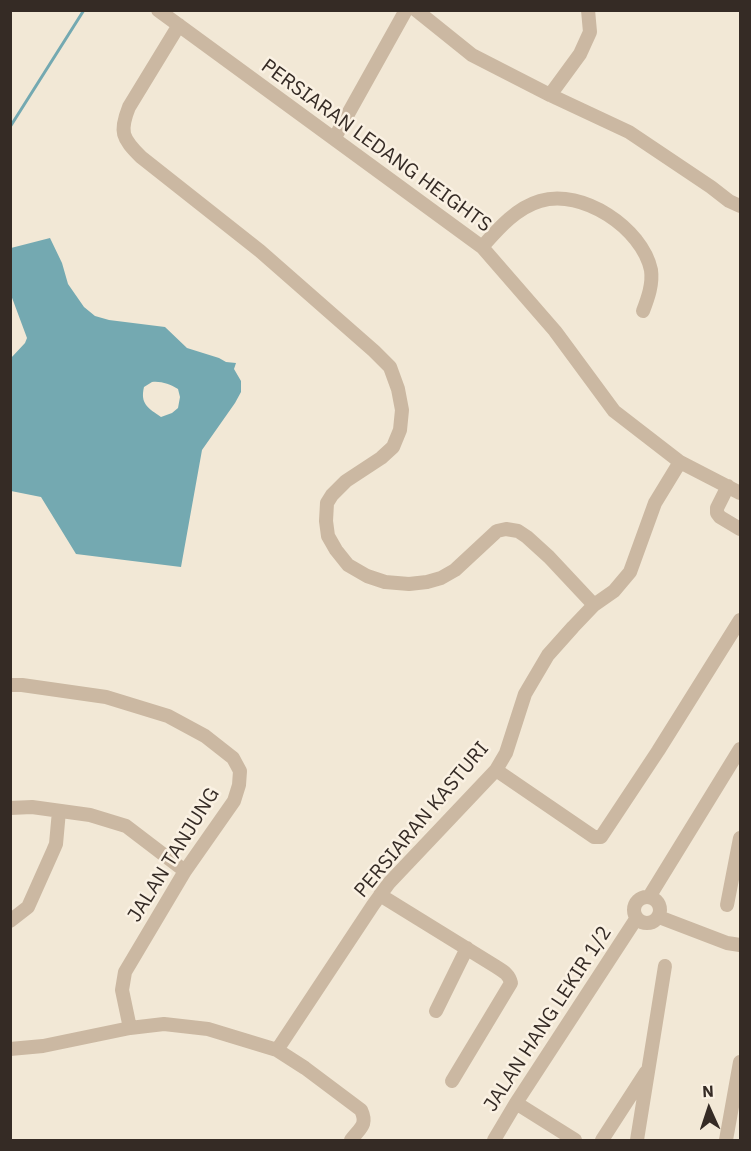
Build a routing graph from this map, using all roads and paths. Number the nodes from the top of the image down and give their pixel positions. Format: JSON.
{"nodes":[{"id":1,"x":158,"y":10,"type":"edge"},
{"id":2,"x":406,"y":10,"type":"edge"},
{"id":3,"x":416,"y":10,"type":"edge"},
{"id":4,"x":588,"y":10,"type":"edge"},
{"id":5,"x":179,"y":25,"type":"junction"},
{"id":6,"x":550,"y":95,"type":"junction"},
{"id":7,"x":334,"y":139,"type":"junction"},
{"id":8,"x":741,"y":206,"type":"edge"},
{"id":9,"x":482,"y":247,"type":"junction"},
{"id":10,"x":643,"y":311,"type":"dead end"},
{"id":11,"x":680,"y":462,"type":"junction"},
{"id":12,"x":728,"y":486,"type":"junction"},
{"id":13,"x":741,"y":493,"type":"edge"},
{"id":14,"x":741,"y":529,"type":"edge"},
{"id":15,"x":594,"y":605,"type":"junction"},
{"id":16,"x":741,"y":620,"type":"edge"},
{"id":17,"x":10,"y":685,"type":"edge"},
{"id":18,"x":740,"y":751,"type":"edge"},
{"id":19,"x":495,"y":770,"type":"junction"},
{"id":20,"x":10,"y":808,"type":"edge"},
{"id":21,"x":59,"y":811,"type":"junction"},
{"id":22,"x":741,"y":838,"type":"edge"},
{"id":23,"x":185,"y":871,"type":"junction"},
{"id":24,"x":380,"y":895,"type":"junction"},
{"id":25,"x":649,"y":897,"type":"junction"},
{"id":26,"x":727,"y":905,"type":"dead end"},
{"id":27,"x":659,"y":917,"type":"junction"},
{"id":28,"x":636,"y":919,"type":"junction"},
{"id":29,"x":10,"y":921,"type":"edge"},
{"id":30,"x":741,"y":945,"type":"edge"},
{"id":31,"x":467,"y":948,"type":"junction"},
{"id":32,"x":665,"y":966,"type":"dead end"},
{"id":33,"x":436,"y":1011,"type":"dead end"},
{"id":34,"x":130,"y":1028,"type":"junction"},
{"id":35,"x":10,"y":1049,"type":"edge"},
{"id":36,"x":277,"y":1050,"type":"junction"},
{"id":37,"x":741,"y":1062,"type":"edge"},
{"id":38,"x":650,"y":1065,"type":"junction"},
{"id":39,"x":452,"y":1082,"type":"dead end"},
{"id":40,"x":516,"y":1103,"type":"junction"},
{"id":41,"x":351,"y":1140,"type":"edge"},
{"id":42,"x":494,"y":1140,"type":"edge"},
{"id":43,"x":575,"y":1140,"type":"edge"},
{"id":44,"x":602,"y":1140,"type":"edge"},
{"id":45,"x":637,"y":1140,"type":"edge"},
{"id":46,"x":726,"y":1140,"type":"edge"}],
"edges":[{"from":1,"to":5,"type":"street","name":"PERSIARAN LEDANG HEIGHTS"},
{"from":2,"to":7,"type":"street"},
{"from":3,"to":6,"type":"street"},
{"from":4,"to":6,"type":"street"},
{"from":5,"to":7,"type":"street","name":"PERSIARAN LEDANG HEIGHTS"},
{"from":5,"to":15,"type":"street"},
{"from":6,"to":8,"type":"street"},
{"from":7,"to":9,"type":"street","name":"PERSIARAN LEDANG HEIGHTS"},
{"from":9,"to":10,"type":"street"},
{"from":9,"to":11,"type":"street","name":"PERSIARAN LEDANG HEIGHTS"},
{"from":11,"to":12,"type":"street","name":"PERSIARAN LEDANG HEIGHTS"},
{"from":11,"to":15,"type":"street","name":"PERSIARAN KASTURI"},
{"from":12,"to":13,"type":"street","name":"PERSIARAN LEDANG HEIGHTS"},
{"from":12,"to":14,"type":"street"},
{"from":15,"to":19,"type":"street","name":"PERSIARAN KASTURI"},
{"from":16,"to":19,"type":"street"},
{"from":17,"to":23,"type":"street","name":"JALAN TANJUNG"},
{"from":18,"to":25,"type":"street"},
{"from":19,"to":24,"type":"street","name":"PERSIARAN KASTURI"},
{"from":20,"to":21,"type":"street"},
{"from":21,"to":23,"type":"street"},
{"from":21,"to":29,"type":"street"},
{"from":22,"to":26,"type":"street"},
{"from":23,"to":34,"type":"street","name":"JALAN TANJUNG"},
{"from":24,"to":31,"type":"street"},
{"from":24,"to":36,"type":"street","name":"PERSIARAN KASTURI"},
{"from":25,"to":27,"type":"street"},
{"from":25,"to":28,"type":"street"},
{"from":27,"to":28,"type":"street"},
{"from":27,"to":30,"type":"street"},
{"from":28,"to":40,"type":"street","name":"JALAN HANG LEKIR 1/2"},
{"from":31,"to":33,"type":"street"},
{"from":31,"to":39,"type":"street"},
{"from":32,"to":38,"type":"street"},
{"from":34,"to":35,"type":"street"},
{"from":34,"to":36,"type":"street"},
{"from":36,"to":41,"type":"street"},
{"from":37,"to":46,"type":"street"},
{"from":38,"to":44,"type":"street"},
{"from":38,"to":45,"type":"street"},
{"from":40,"to":42,"type":"street","name":"JALAN HANG LEKIR 1/2"},
{"from":40,"to":43,"type":"street"}]}
